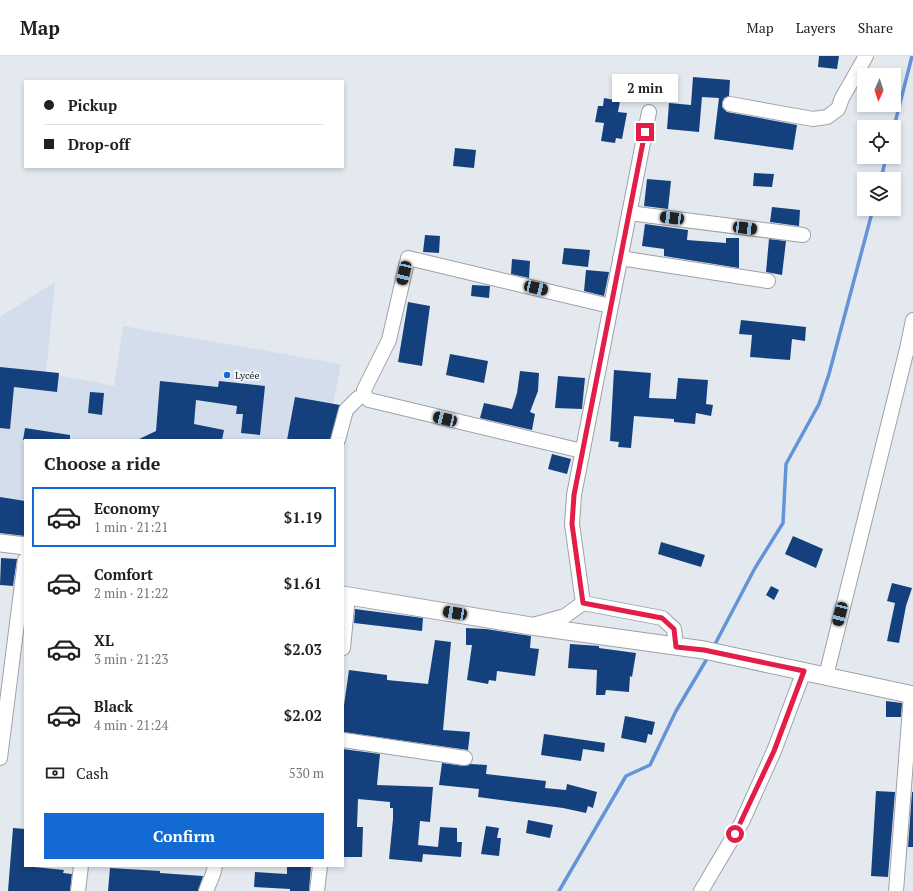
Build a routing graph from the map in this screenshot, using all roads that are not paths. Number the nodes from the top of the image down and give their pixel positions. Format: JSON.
{"nodes":[{"id":1,"x":866,"y":56,"type":"edge"},
{"id":2,"x":730,"y":104,"type":"dead end"},
{"id":3,"x":649,"y":112,"type":"dead end"},
{"id":4,"x":629,"y":213,"type":"junction"},
{"id":5,"x":804,"y":235,"type":"dead end"},
{"id":6,"x":620,"y":258,"type":"junction"},
{"id":7,"x":768,"y":281,"type":"dead end"},
{"id":8,"x":610,"y":306,"type":"junction"},
{"id":9,"x":913,"y":320,"type":"edge"},
{"id":10,"x":358,"y":398,"type":"dead end"},
{"id":11,"x":338,"y":439,"type":"edge"},
{"id":12,"x":582,"y":451,"type":"junction"},
{"id":13,"x":0,"y":543,"type":"edge"},
{"id":14,"x":24,"y":546,"type":"edge"},
{"id":15,"x":24,"y":568,"type":"edge"},
{"id":16,"x":345,"y":596,"type":"edge"},
{"id":17,"x":583,"y":603,"type":"junction"},
{"id":18,"x":344,"y":622,"type":"edge"},
{"id":19,"x":531,"y":626,"type":"junction"},
{"id":20,"x":676,"y":647,"type":"junction"},
{"id":21,"x":804,"y":671,"type":"junction"},
{"id":22,"x":826,"y":676,"type":"junction"},
{"id":23,"x":912,"y":695,"type":"edge"},
{"id":24,"x":344,"y":740,"type":"edge"},
{"id":25,"x":0,"y":758,"type":"edge"},
{"id":26,"x":465,"y":758,"type":"dead end"},
{"id":27,"x":81,"y":867,"type":"edge"},
{"id":28,"x":215,"y":867,"type":"edge"},
{"id":29,"x":320,"y":867,"type":"edge"},
{"id":30,"x":78,"y":891,"type":"edge"},
{"id":31,"x":206,"y":891,"type":"edge"},
{"id":32,"x":317,"y":891,"type":"edge"},
{"id":33,"x":701,"y":891,"type":"edge"},
{"id":34,"x":896,"y":891,"type":"edge"}],
"edges":[{"from":1,"to":2,"type":"street"},
{"from":3,"to":4,"type":"street"},
{"from":4,"to":5,"type":"street"},
{"from":4,"to":6,"type":"street"},
{"from":6,"to":7,"type":"street"},
{"from":6,"to":8,"type":"street"},
{"from":8,"to":12,"type":"street"},
{"from":8,"to":12,"type":"street"},
{"from":9,"to":22,"type":"street"},
{"from":10,"to":11,"type":"street"},
{"from":12,"to":17,"type":"street"},
{"from":13,"to":14,"type":"street"},
{"from":15,"to":25,"type":"street"},
{"from":16,"to":18,"type":"street"},
{"from":16,"to":19,"type":"street"},
{"from":17,"to":19,"type":"street"},
{"from":17,"to":20,"type":"street"},
{"from":19,"to":20,"type":"street"},
{"from":20,"to":21,"type":"street"},
{"from":21,"to":22,"type":"street"},
{"from":21,"to":33,"type":"street"},
{"from":22,"to":23,"type":"street"},
{"from":23,"to":34,"type":"street"},
{"from":24,"to":26,"type":"street"},
{"from":27,"to":30,"type":"street"},
{"from":28,"to":31,"type":"street"},
{"from":29,"to":32,"type":"street"}]}
